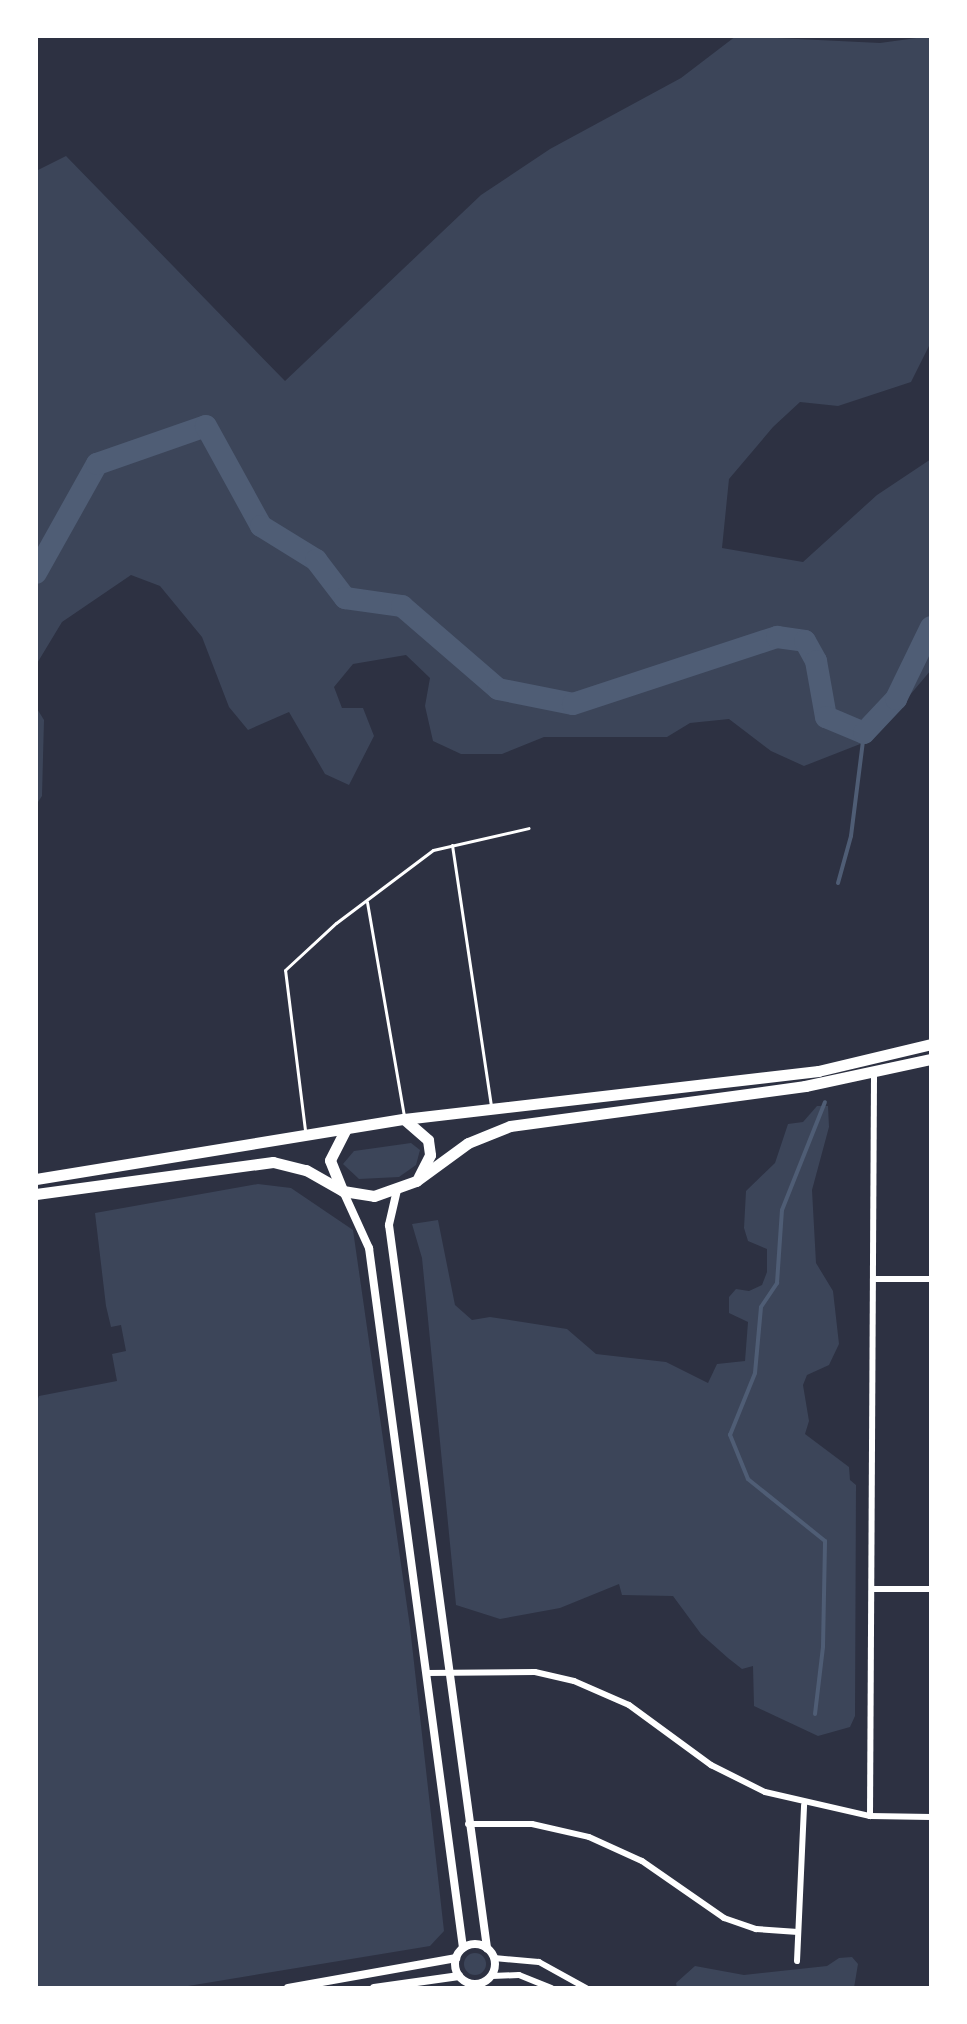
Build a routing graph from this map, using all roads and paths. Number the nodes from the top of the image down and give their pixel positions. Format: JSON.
{"nodes":[{"id":1,"x":529,"y":828,"type":"dead end"},
{"id":2,"x":452,"y":845,"type":"junction"},
{"id":3,"x":367,"y":901,"type":"junction"},
{"id":4,"x":931,"y":1044,"type":"edge"},
{"id":5,"x":931,"y":1059,"type":"edge"},
{"id":6,"x":874,"y":1075,"type":"junction"},
{"id":7,"x":492,"y":1111,"type":"junction"},
{"id":8,"x":404,"y":1119,"type":"junction"},
{"id":9,"x":345,"y":1130,"type":"junction"},
{"id":10,"x":306,"y":1138,"type":"junction"},
{"id":11,"x":36,"y":1179,"type":"edge"},
{"id":12,"x":416,"y":1181,"type":"junction"},
{"id":13,"x":397,"y":1190,"type":"junction"},
{"id":14,"x":343,"y":1191,"type":"junction"},
{"id":15,"x":36,"y":1194,"type":"edge"},
{"id":16,"x":876,"y":1279,"type":"junction"},
{"id":17,"x":931,"y":1279,"type":"edge"},
{"id":18,"x":872,"y":1589,"type":"junction"},
{"id":19,"x":931,"y":1589,"type":"edge"},
{"id":20,"x":448,"y":1670,"type":"junction"},
{"id":21,"x":427,"y":1673,"type":"junction"},
{"id":22,"x":804,"y":1805,"type":"junction"},
{"id":23,"x":870,"y":1816,"type":"junction"},
{"id":24,"x":931,"y":1817,"type":"edge"},
{"id":25,"x":468,"y":1824,"type":"junction"},
{"id":26,"x":798,"y":1932,"type":"junction"},
{"id":27,"x":463,"y":1948,"type":"junction"},
{"id":28,"x":487,"y":1948,"type":"junction"},
{"id":29,"x":456,"y":1958,"type":"junction"},
{"id":30,"x":494,"y":1958,"type":"junction"},
{"id":31,"x":797,"y":1961,"type":"dead end"},
{"id":32,"x":459,"y":1976,"type":"junction"},
{"id":33,"x":489,"y":1981,"type":"edge"},
{"id":34,"x":470,"y":1986,"type":"edge"},
{"id":35,"x":288,"y":1988,"type":"edge"},
{"id":36,"x":374,"y":1988,"type":"edge"},
{"id":37,"x":552,"y":1988,"type":"edge"},
{"id":38,"x":586,"y":1988,"type":"edge"}],
"edges":[{"from":1,"to":2,"type":"lane"},
{"from":2,"to":3,"type":"lane"},
{"from":2,"to":7,"type":"lane"},
{"from":3,"to":8,"type":"lane"},
{"from":3,"to":10,"type":"lane"},
{"from":4,"to":7,"type":"highway"},
{"from":5,"to":6,"type":"highway"},
{"from":6,"to":12,"type":"highway"},
{"from":6,"to":16,"type":"street"},
{"from":7,"to":8,"type":"highway"},
{"from":8,"to":9,"type":"highway"},
{"from":8,"to":12,"type":"highway"},
{"from":9,"to":10,"type":"highway"},
{"from":9,"to":14,"type":"highway"},
{"from":10,"to":11,"type":"highway"},
{"from":12,"to":13,"type":"highway"},
{"from":13,"to":14,"type":"highway"},
{"from":13,"to":20,"type":"street"},
{"from":14,"to":15,"type":"highway"},
{"from":14,"to":21,"type":"street"},
{"from":16,"to":17,"type":"street"},
{"from":16,"to":18,"type":"street"},
{"from":18,"to":19,"type":"street"},
{"from":18,"to":23,"type":"street"},
{"from":20,"to":21,"type":"street"},
{"from":20,"to":22,"type":"street"},
{"from":20,"to":25,"type":"street"},
{"from":21,"to":27,"type":"street"},
{"from":22,"to":23,"type":"street"},
{"from":22,"to":26,"type":"street"},
{"from":23,"to":24,"type":"street"},
{"from":25,"to":26,"type":"street"},
{"from":25,"to":28,"type":"street"},
{"from":26,"to":31,"type":"street"},
{"from":27,"to":28,"type":"street"},
{"from":27,"to":29,"type":"street"},
{"from":28,"to":30,"type":"street"},
{"from":29,"to":32,"type":"street"},
{"from":29,"to":35,"type":"street"},
{"from":30,"to":33,"type":"street"},
{"from":30,"to":38,"type":"street"},
{"from":32,"to":34,"type":"street"},
{"from":32,"to":36,"type":"street"},
{"from":33,"to":34,"type":"street"},
{"from":33,"to":37,"type":"street"}]}
